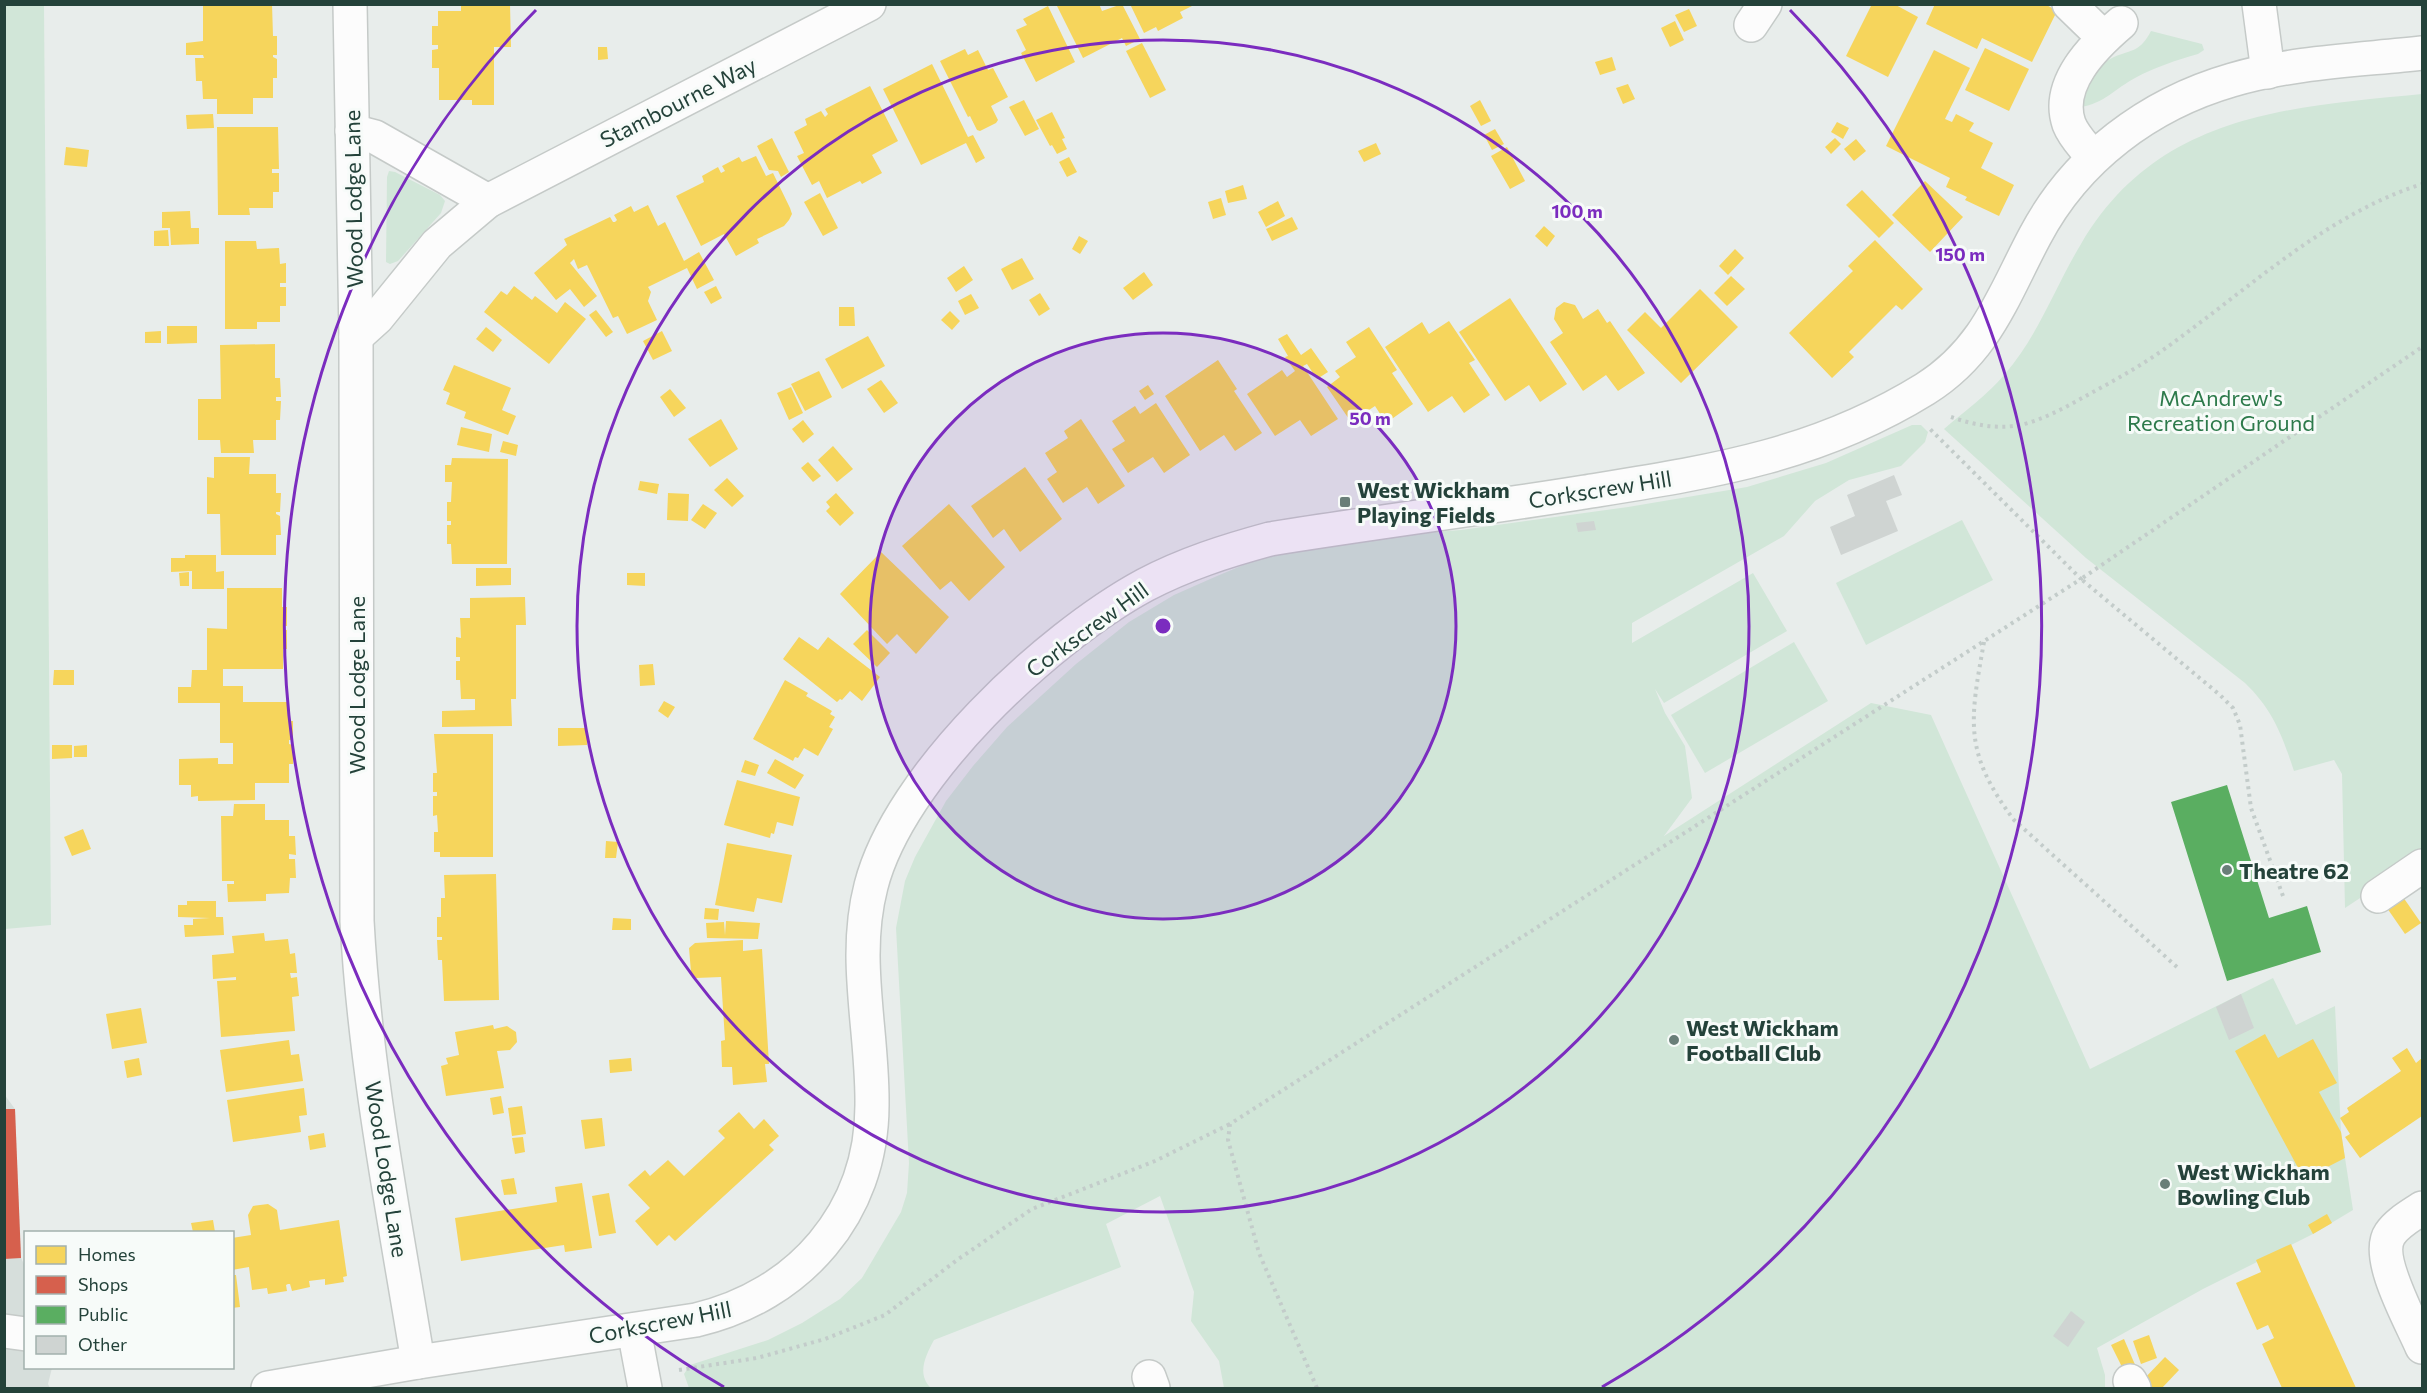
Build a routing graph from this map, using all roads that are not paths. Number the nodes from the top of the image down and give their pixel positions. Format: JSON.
{"nodes":[{"id":1,"x":350,"y":4,"type":"edge"},
{"id":2,"x":869,"y":4,"type":"edge"},
{"id":3,"x":2069,"y":4,"type":"edge"},
{"id":4,"x":2259,"y":4,"type":"edge"},
{"id":5,"x":2422,"y":53,"type":"edge"},
{"id":6,"x":2268,"y":72,"type":"junction"},
{"id":7,"x":352,"y":131,"type":"junction"},
{"id":8,"x":2093,"y":158,"type":"junction"},
{"id":9,"x":488,"y":201,"type":"junction"},
{"id":10,"x":356,"y":337,"type":"junction"},
{"id":11,"x":2422,"y":866,"type":"edge"},
{"id":12,"x":2378,"y":896,"type":"dead end"},
{"id":13,"x":2422,"y":1208,"type":"edge"},
{"id":14,"x":634,"y":1330,"type":"junction"},
{"id":15,"x":4,"y":1331,"type":"edge"},
{"id":16,"x":24,"y":1334,"type":"edge"},
{"id":17,"x":2422,"y":1347,"type":"edge"},
{"id":18,"x":417,"y":1362,"type":"junction"},
{"id":19,"x":644,"y":1382,"type":"edge"},
{"id":20,"x":268,"y":1389,"type":"edge"}],
"edges":[{"from":1,"to":7,"type":"street","name":"Wood Lodge Lane"},
{"from":2,"to":9,"type":"street","name":"Stambourne Way"},
{"from":3,"to":8,"type":"street"},
{"from":4,"to":6,"type":"street"},
{"from":5,"to":6,"type":"street","name":"Corkscrew Hill"},
{"from":6,"to":8,"type":"street","name":"Corkscrew Hill"},
{"from":7,"to":9,"type":"street"},
{"from":7,"to":10,"type":"street","name":"Wood Lodge Lane"},
{"from":8,"to":14,"type":"street","name":"Corkscrew Hill"},
{"from":9,"to":10,"type":"street","name":"Stambourne Way"},
{"from":10,"to":18,"type":"street","name":"Wood Lodge Lane"},
{"from":11,"to":12,"type":"street"},
{"from":13,"to":17,"type":"street"},
{"from":14,"to":18,"type":"street","name":"Corkscrew Hill"},
{"from":14,"to":19,"type":"street"},
{"from":15,"to":16,"type":"street"},
{"from":18,"to":20,"type":"street","name":"Corkscrew Hill"}]}
